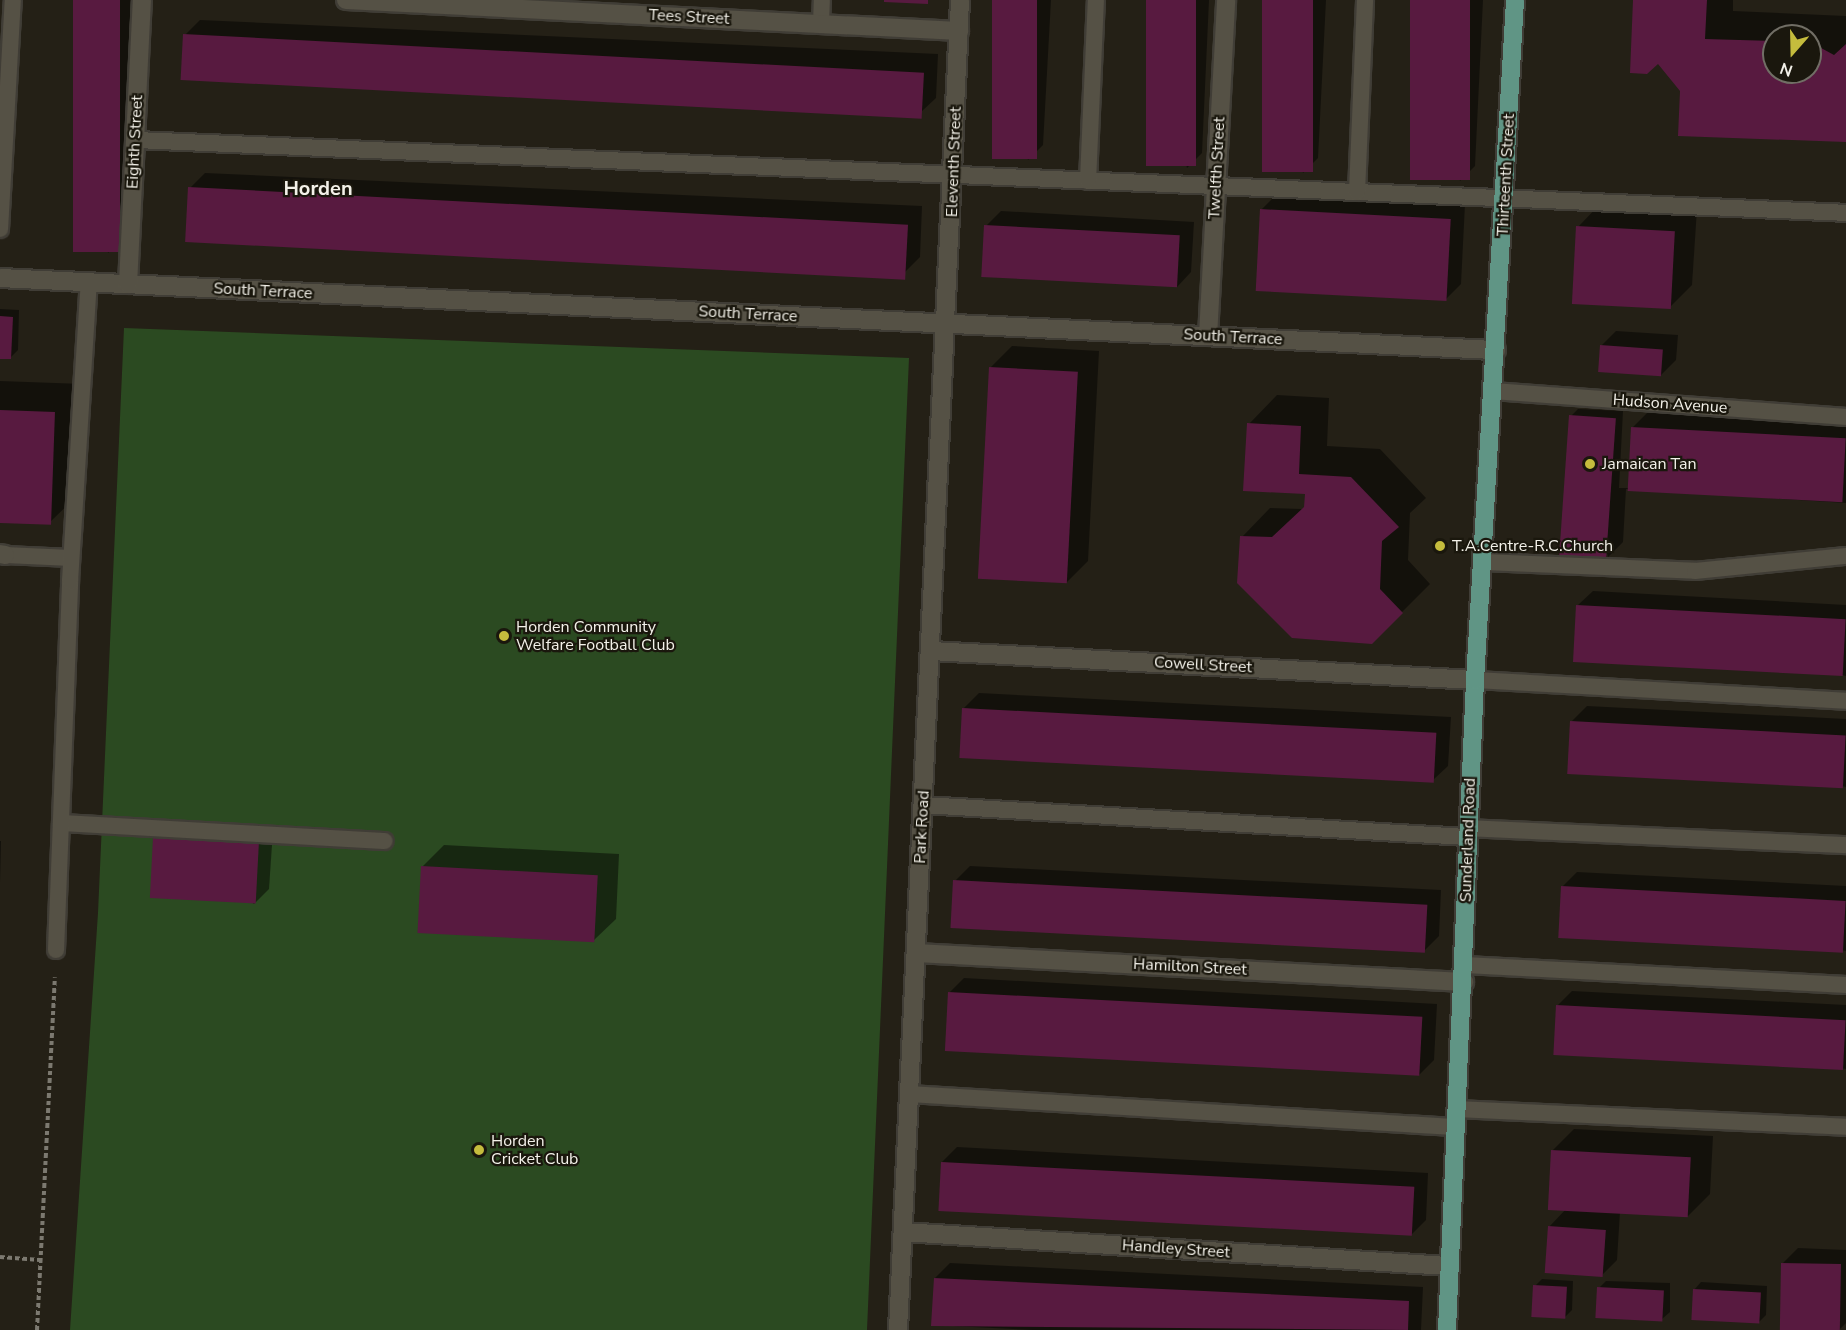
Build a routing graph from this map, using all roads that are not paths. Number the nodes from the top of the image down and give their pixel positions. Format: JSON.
{"nodes":[{"id":1,"x":13,"y":0,"type":"edge"},
{"id":2,"x":142,"y":0,"type":"edge"},
{"id":3,"x":346,"y":0,"type":"edge"},
{"id":4,"x":822,"y":0,"type":"edge"},
{"id":5,"x":960,"y":0,"type":"edge"},
{"id":6,"x":1096,"y":0,"type":"edge"},
{"id":7,"x":1226,"y":0,"type":"edge"},
{"id":8,"x":1365,"y":0,"type":"edge"},
{"id":9,"x":1515,"y":0,"type":"edge"},
{"id":10,"x":414,"y":2,"type":"edge"},
{"id":11,"x":550,"y":5,"type":"edge"},
{"id":12,"x":686,"y":9,"type":"edge"},
{"id":13,"x":821,"y":24,"type":"junction"},
{"id":14,"x":959,"y":31,"type":"junction"},
{"id":15,"x":135,"y":140,"type":"junction"},
{"id":16,"x":953,"y":175,"type":"junction"},
{"id":17,"x":1088,"y":181,"type":"junction"},
{"id":18,"x":1216,"y":186,"type":"junction"},
{"id":19,"x":1357,"y":192,"type":"junction"},
{"id":20,"x":1504,"y":197,"type":"junction"},
{"id":21,"x":1846,"y":213,"type":"edge"},
{"id":22,"x":0,"y":229,"type":"edge"},
{"id":23,"x":0,"y":278,"type":"edge"},
{"id":24,"x":89,"y":282,"type":"junction"},
{"id":25,"x":128,"y":284,"type":"junction"},
{"id":26,"x":947,"y":323,"type":"junction"},
{"id":27,"x":1208,"y":336,"type":"junction"},
{"id":28,"x":1496,"y":350,"type":"junction"},
{"id":29,"x":1494,"y":391,"type":"junction"},
{"id":30,"x":1846,"y":417,"type":"edge"},
{"id":31,"x":2,"y":554,"type":"edge"},
{"id":32,"x":1846,"y":556,"type":"edge"},
{"id":33,"x":71,"y":558,"type":"junction"},
{"id":34,"x":1484,"y":562,"type":"junction"},
{"id":35,"x":931,"y":651,"type":"junction"},
{"id":36,"x":1475,"y":680,"type":"junction"},
{"id":37,"x":1846,"y":701,"type":"edge"},
{"id":38,"x":923,"y":805,"type":"junction"},
{"id":39,"x":61,"y":823,"type":"junction"},
{"id":40,"x":1467,"y":833,"type":"junction"},
{"id":41,"x":385,"y":841,"type":"dead end"},
{"id":42,"x":1846,"y":844,"type":"edge"},
{"id":43,"x":56,"y":950,"type":"road end"},
{"id":44,"x":916,"y":953,"type":"junction"},
{"id":45,"x":1465,"y":973,"type":"junction"},
{"id":46,"x":1846,"y":985,"type":"edge"},
{"id":47,"x":909,"y":1094,"type":"junction"},
{"id":48,"x":1455,"y":1118,"type":"junction"},
{"id":49,"x":1846,"y":1127,"type":"edge"},
{"id":50,"x":903,"y":1232,"type":"junction"},
{"id":51,"x":1448,"y":1266,"type":"junction"},
{"id":52,"x":898,"y":1330,"type":"edge"},
{"id":53,"x":1447,"y":1330,"type":"edge"}],
"edges":[{"from":1,"to":22,"type":"lane"},
{"from":2,"to":15,"type":"street","name":"Eighth Street"},
{"from":3,"to":10,"type":"street","name":"Tees Street"},
{"from":4,"to":13,"type":"lane"},
{"from":5,"to":14,"type":"street","name":"Eleventh Street"},
{"from":6,"to":17,"type":"lane"},
{"from":7,"to":18,"type":"street","name":"Twelfth Street"},
{"from":8,"to":19,"type":"lane"},
{"from":9,"to":20,"type":"main road","name":"Thirteenth Street"},
{"from":10,"to":11,"type":"street","name":"Tees Street"},
{"from":11,"to":12,"type":"street","name":"Tees Street"},
{"from":12,"to":13,"type":"street","name":"Tees Street"},
{"from":13,"to":14,"type":"street","name":"Tees Street"},
{"from":14,"to":16,"type":"street","name":"Eleventh Street"},
{"from":15,"to":16,"type":"lane"},
{"from":15,"to":25,"type":"street","name":"Eighth Street"},
{"from":16,"to":17,"type":"lane"},
{"from":16,"to":26,"type":"street","name":"Eleventh Street"},
{"from":17,"to":18,"type":"lane"},
{"from":18,"to":19,"type":"lane"},
{"from":18,"to":27,"type":"street","name":"Twelfth Street"},
{"from":19,"to":20,"type":"lane"},
{"from":20,"to":21,"type":"lane"},
{"from":20,"to":28,"type":"main road","name":"Thirteenth Street"},
{"from":23,"to":24,"type":"street","name":"South Terrace"},
{"from":24,"to":25,"type":"street","name":"South Terrace"},
{"from":24,"to":33,"type":"lane"},
{"from":25,"to":26,"type":"street","name":"South Terrace"},
{"from":26,"to":27,"type":"street","name":"South Terrace"},
{"from":26,"to":35,"type":"street","name":"Park Road"},
{"from":27,"to":28,"type":"street","name":"South Terrace"},
{"from":28,"to":29,"type":"main road","name":"Sunderland Road"},
{"from":29,"to":30,"type":"lane","name":"Hudson Avenue"},
{"from":29,"to":34,"type":"main road","name":"Sunderland Road"},
{"from":31,"to":33,"type":"lane"},
{"from":32,"to":34,"type":"lane"},
{"from":33,"to":39,"type":"lane"},
{"from":34,"to":36,"type":"main road","name":"Sunderland Road"},
{"from":35,"to":36,"type":"street","name":"Cowell Street"},
{"from":35,"to":38,"type":"street","name":"Park Road"},
{"from":36,"to":37,"type":"lane"},
{"from":36,"to":40,"type":"main road","name":"Sunderland Road"},
{"from":38,"to":40,"type":"lane"},
{"from":38,"to":44,"type":"street","name":"Park Road"},
{"from":39,"to":41,"type":"lane"},
{"from":39,"to":43,"type":"lane"},
{"from":40,"to":42,"type":"lane"},
{"from":40,"to":45,"type":"main road","name":"Sunderland Road"},
{"from":44,"to":45,"type":"street","name":"Hamilton Street"},
{"from":44,"to":47,"type":"street","name":"Park Road"},
{"from":45,"to":46,"type":"lane"},
{"from":45,"to":48,"type":"main road","name":"Sunderland Road"},
{"from":47,"to":48,"type":"lane"},
{"from":47,"to":50,"type":"street","name":"Park Road"},
{"from":48,"to":49,"type":"lane"},
{"from":48,"to":51,"type":"main road","name":"Sunderland Road"},
{"from":50,"to":51,"type":"street","name":"Handley Street"},
{"from":50,"to":52,"type":"street","name":"Park Road"},
{"from":51,"to":53,"type":"main road","name":"Sunderland Road"}]}
